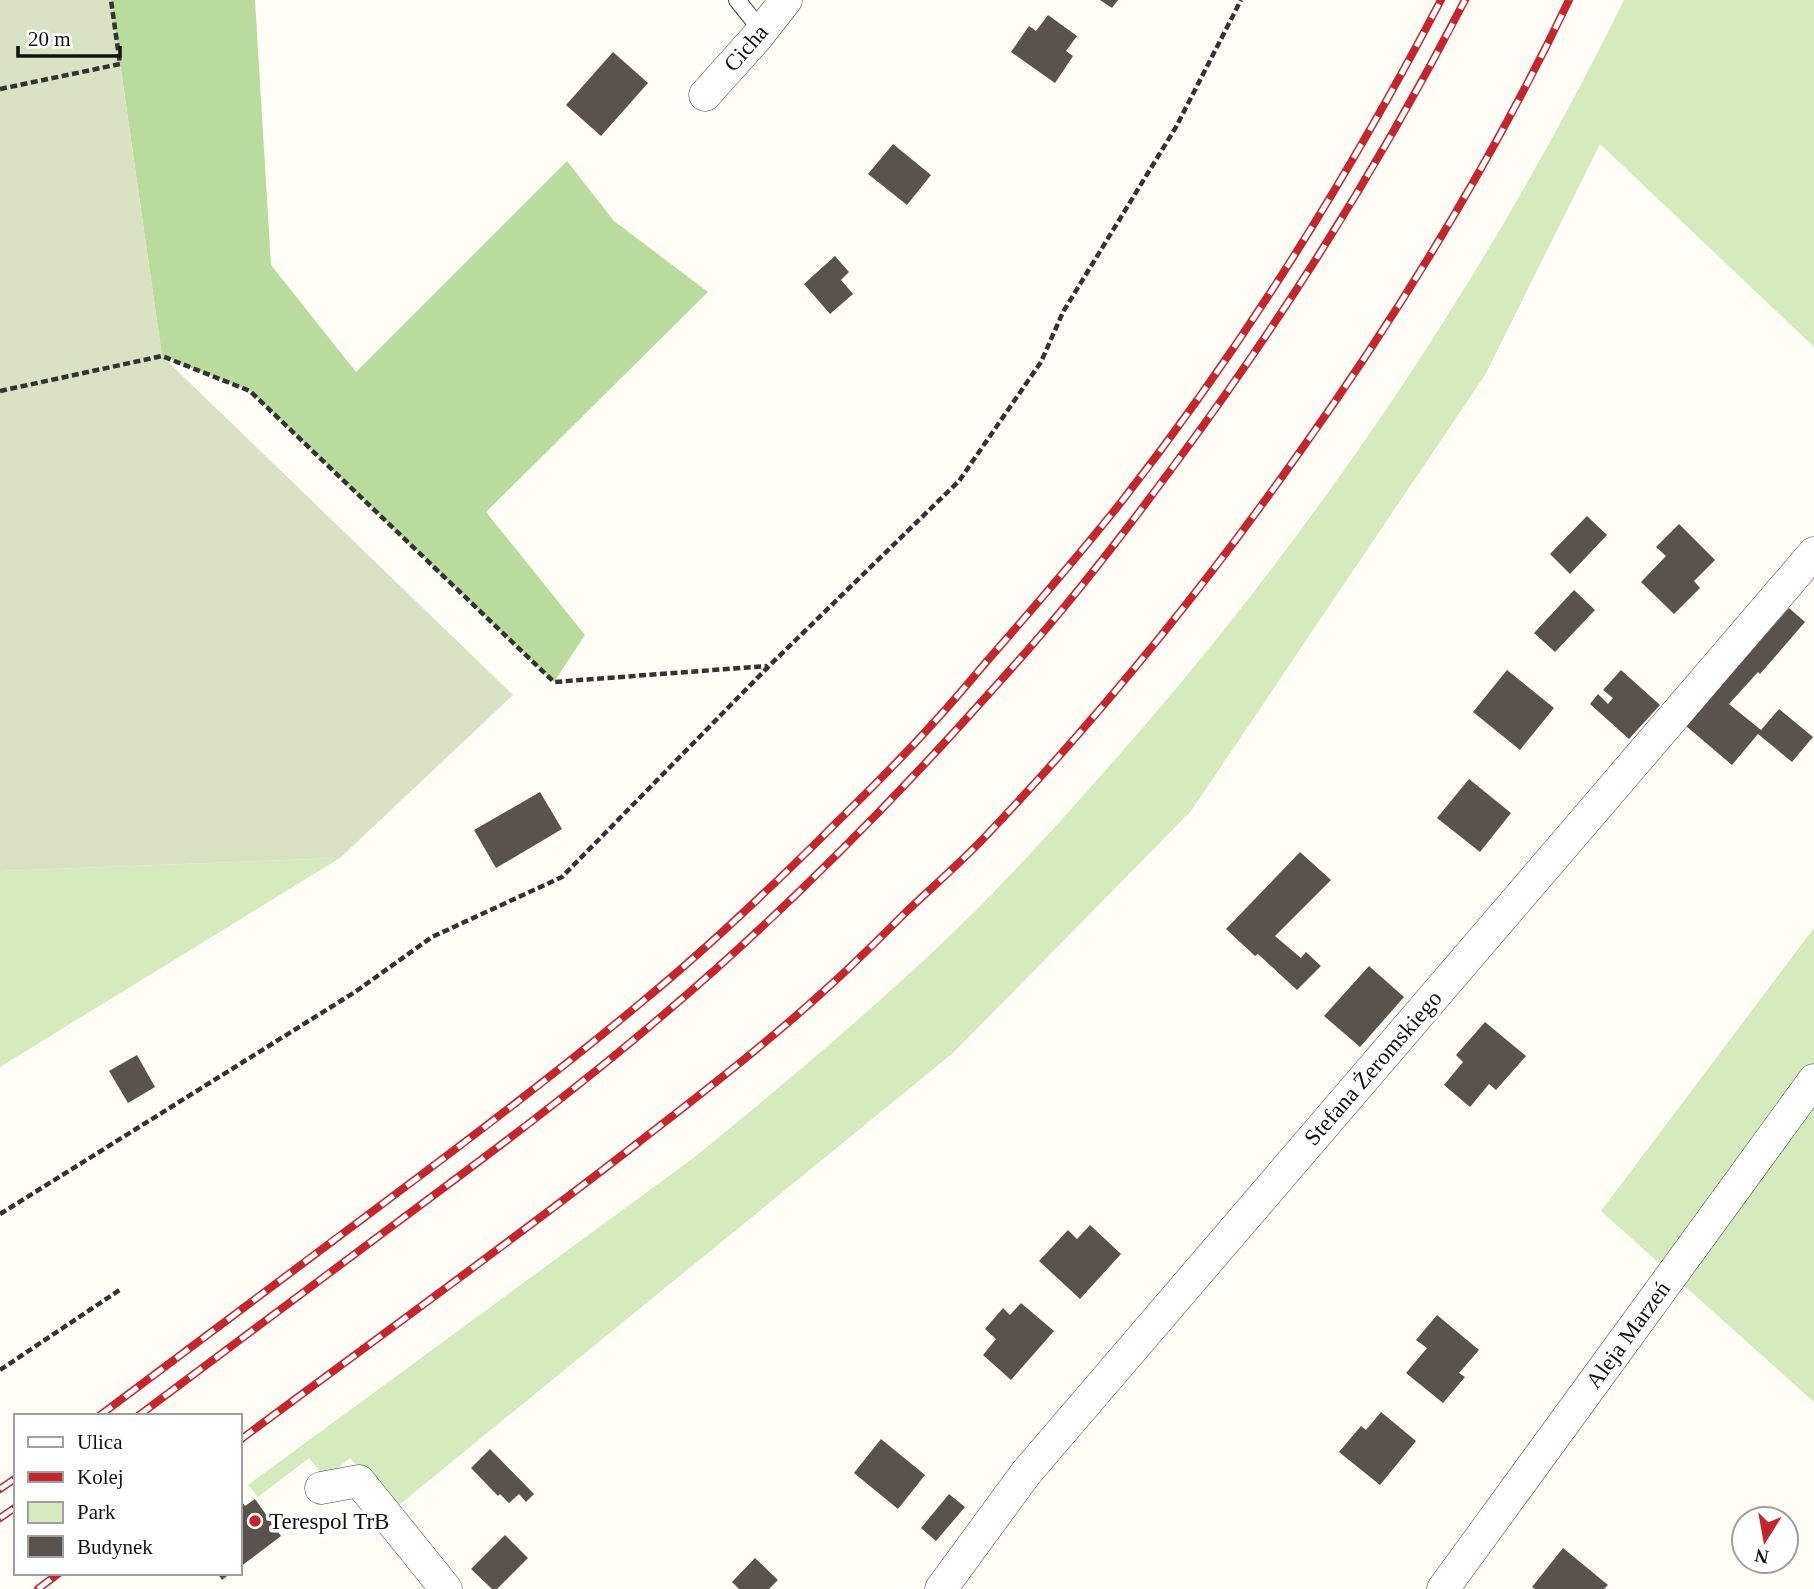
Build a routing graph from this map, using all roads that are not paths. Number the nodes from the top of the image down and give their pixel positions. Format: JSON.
{"nodes":[{"id":1,"x":737,"y":0,"type":"edge"},
{"id":2,"x":786,"y":0,"type":"edge"},
{"id":3,"x":762,"y":31,"type":"junction"},
{"id":4,"x":705,"y":95,"type":"dead end"},
{"id":5,"x":1814,"y":553,"type":"edge"},
{"id":6,"x":1814,"y":1080,"type":"edge"},
{"id":7,"x":321,"y":1488,"type":"dead end"},
{"id":8,"x":446,"y":1589,"type":"edge"},
{"id":9,"x":940,"y":1589,"type":"edge"},
{"id":10,"x":1443,"y":1589,"type":"edge"}],
"edges":[{"from":1,"to":3,"type":"lane"},
{"from":2,"to":3,"type":"street","name":"Cicha"},
{"from":3,"to":4,"type":"street","name":"Cicha"},
{"from":5,"to":9,"type":"street","name":"Stefana Żeromskiego"},
{"from":6,"to":10,"type":"street","name":"Aleja Marzeń"},
{"from":7,"to":8,"type":"street"}]}
